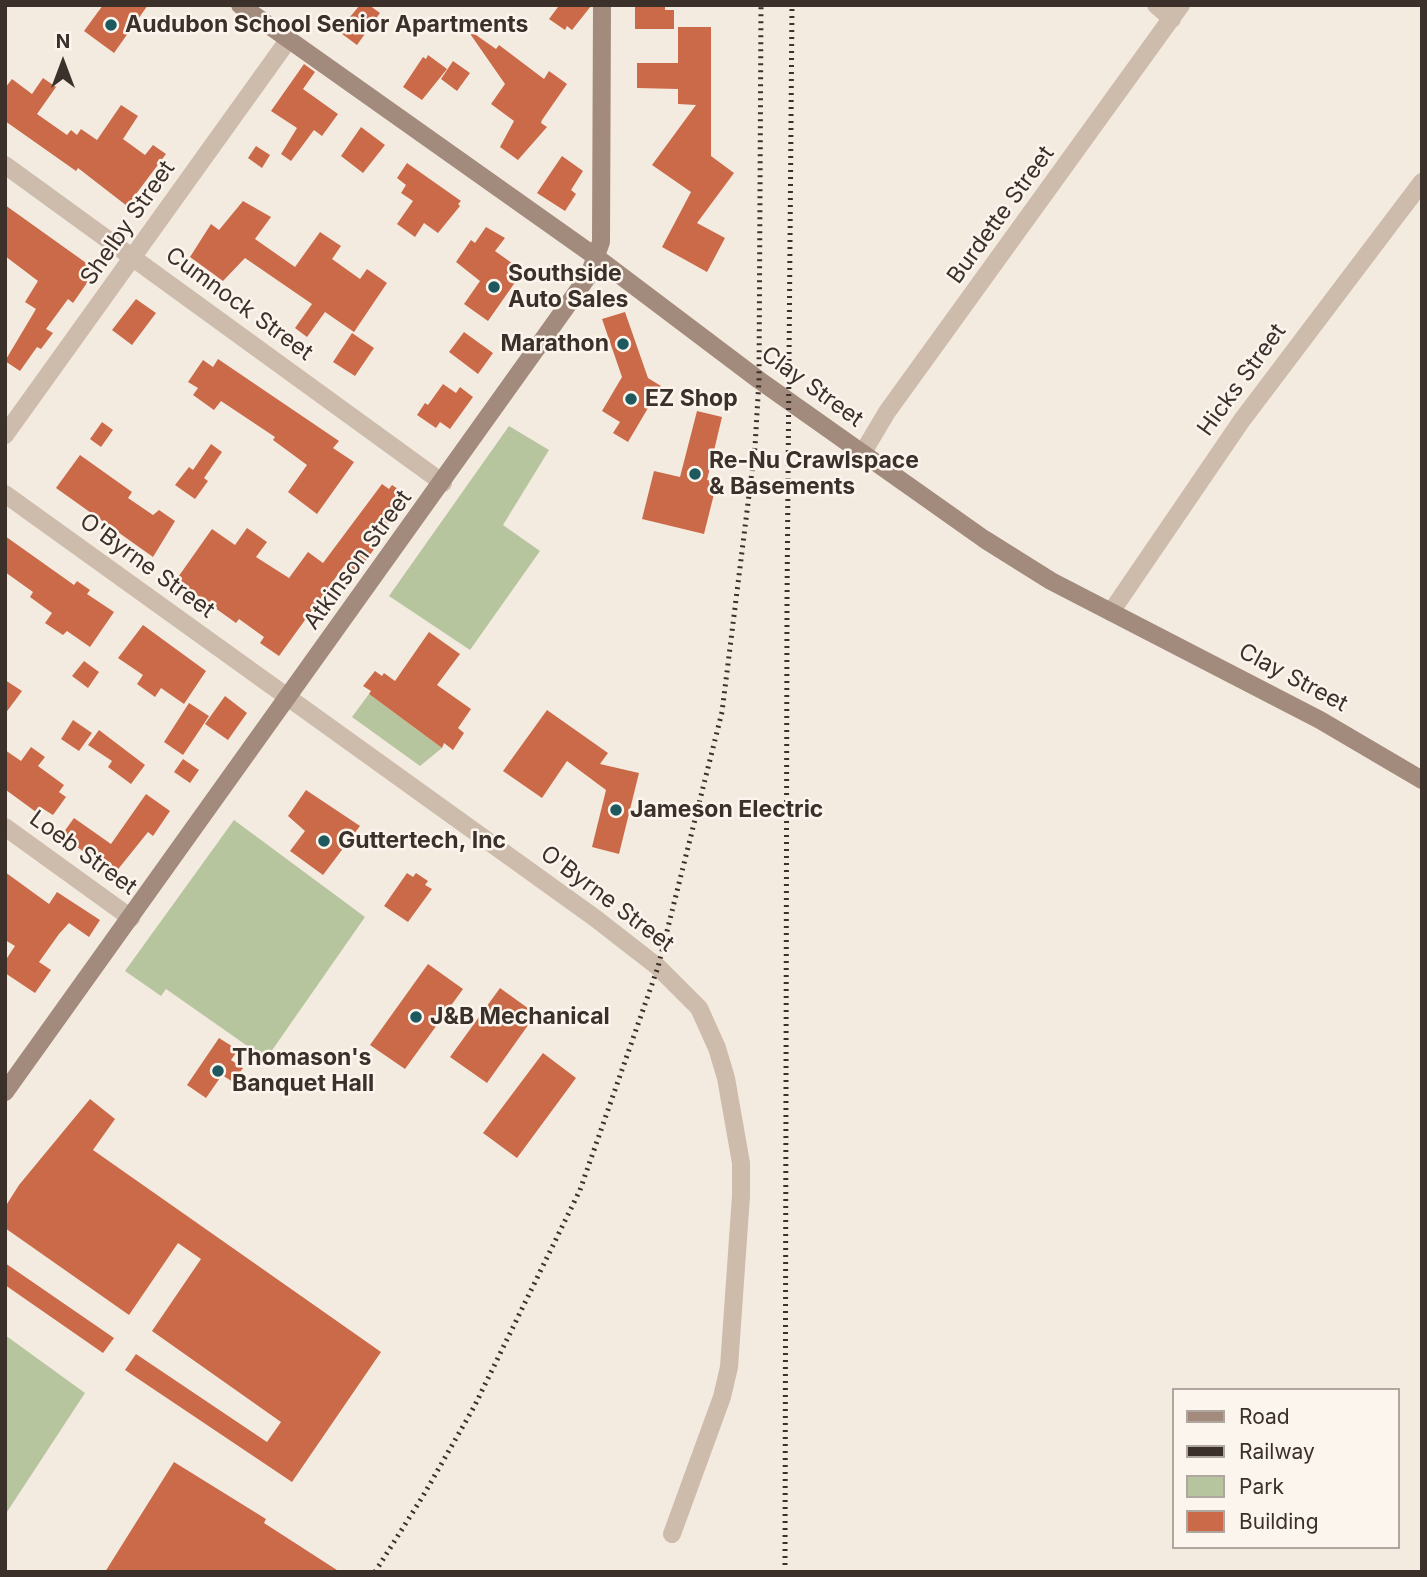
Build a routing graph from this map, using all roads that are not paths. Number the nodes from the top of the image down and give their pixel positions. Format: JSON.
{"nodes":[{"id":1,"x":240,"y":5,"type":"edge"},
{"id":2,"x":602,"y":5,"type":"edge"},
{"id":3,"x":1156,"y":5,"type":"edge"},
{"id":4,"x":1177,"y":12,"type":"edge"},
{"id":5,"x":289,"y":39,"type":"junction"},
{"id":6,"x":5,"y":165,"type":"edge"},
{"id":7,"x":1422,"y":182,"type":"edge"},
{"id":8,"x":596,"y":257,"type":"junction"},
{"id":9,"x":134,"y":258,"type":"junction"},
{"id":10,"x":5,"y":435,"type":"edge"},
{"id":11,"x":862,"y":454,"type":"junction"},
{"id":12,"x":443,"y":483,"type":"junction"},
{"id":13,"x":5,"y":494,"type":"edge"},
{"id":14,"x":1111,"y":612,"type":"junction"},
{"id":15,"x":289,"y":698,"type":"junction"},
{"id":16,"x":1422,"y":780,"type":"edge"},
{"id":17,"x":5,"y":827,"type":"edge"},
{"id":18,"x":131,"y":918,"type":"junction"},
{"id":19,"x":5,"y":1092,"type":"edge"},
{"id":20,"x":672,"y":1534,"type":"dead end"}],
"edges":[{"from":1,"to":5,"type":"street","name":"Clay Street"},
{"from":2,"to":8,"type":"street","name":"Atkinson Street"},
{"from":3,"to":4,"type":"street"},
{"from":4,"to":11,"type":"street","name":"Burdette Street"},
{"from":5,"to":8,"type":"street","name":"Clay Street"},
{"from":5,"to":9,"type":"street","name":"Shelby Street"},
{"from":6,"to":9,"type":"street","name":"Cumnock Street"},
{"from":7,"to":14,"type":"street","name":"Hicks Street"},
{"from":8,"to":11,"type":"street","name":"Clay Street"},
{"from":8,"to":12,"type":"street","name":"Atkinson Street"},
{"from":9,"to":10,"type":"street","name":"Shelby Street"},
{"from":9,"to":12,"type":"street","name":"Cumnock Street"},
{"from":11,"to":14,"type":"street","name":"Clay Street"},
{"from":12,"to":15,"type":"street","name":"Atkinson Street"},
{"from":13,"to":15,"type":"street","name":"O'Byrne Street"},
{"from":14,"to":16,"type":"street","name":"Clay Street"},
{"from":15,"to":18,"type":"street","name":"Atkinson Street"},
{"from":15,"to":20,"type":"street","name":"O'Byrne Street"},
{"from":17,"to":18,"type":"street","name":"Loeb Street"},
{"from":18,"to":19,"type":"street","name":"Atkinson Street"}]}
